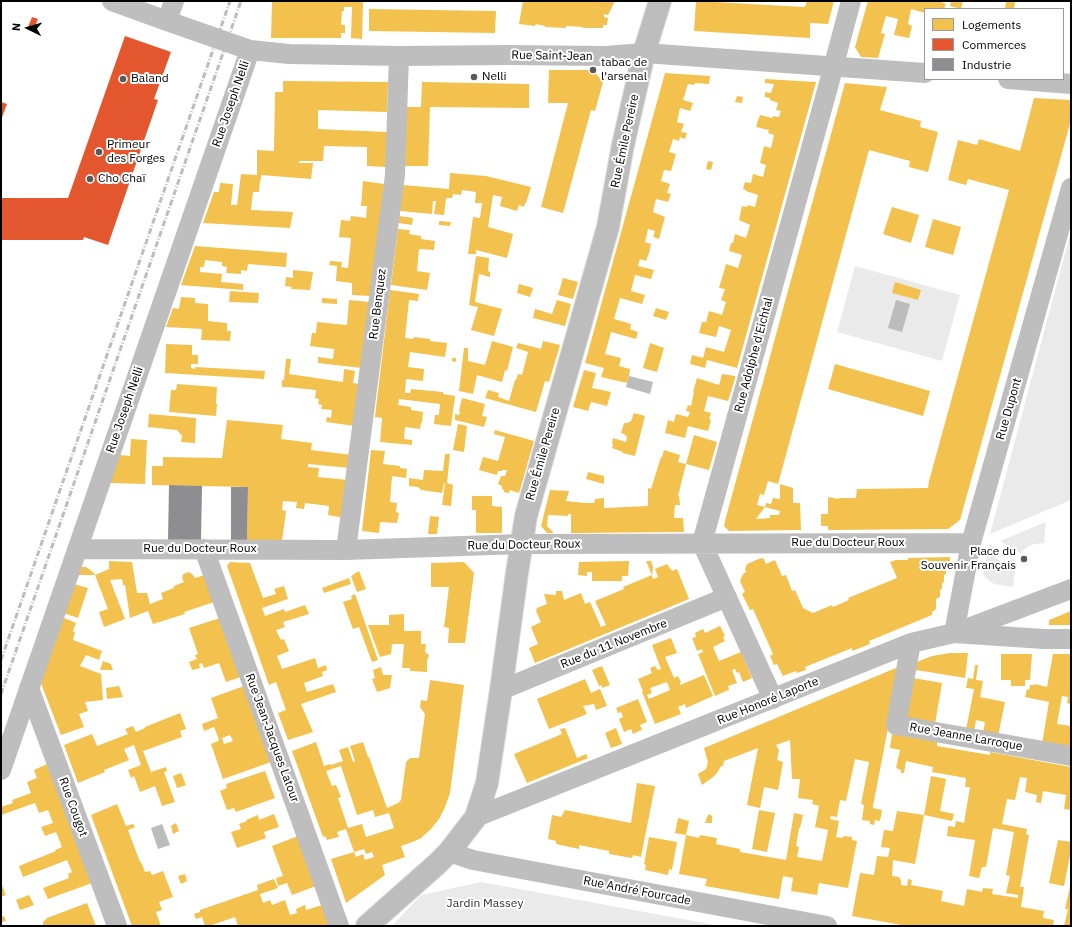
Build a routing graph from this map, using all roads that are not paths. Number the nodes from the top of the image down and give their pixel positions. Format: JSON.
{"nodes":[{"id":1,"x":112,"y":1,"type":"edge"},
{"id":2,"x":174,"y":1,"type":"edge"},
{"id":3,"x":660,"y":1,"type":"edge"},
{"id":4,"x":851,"y":1,"type":"edge"},
{"id":5,"x":167,"y":22,"type":"junction"},
{"id":6,"x":250,"y":50,"type":"junction"},
{"id":7,"x":644,"y":53,"type":"junction"},
{"id":8,"x":399,"y":56,"type":"junction"},
{"id":9,"x":834,"y":66,"type":"junction"},
{"id":10,"x":924,"y":73,"type":"edge"},
{"id":11,"x":1021,"y":80,"type":"edge"},
{"id":12,"x":1071,"y":84,"type":"edge"},
{"id":13,"x":1071,"y":188,"type":"edge"},
{"id":14,"x":702,"y":543,"type":"junction"},
{"id":15,"x":971,"y":543,"type":"junction"},
{"id":16,"x":522,"y":544,"type":"junction"},
{"id":17,"x":77,"y":549,"type":"junction"},
{"id":18,"x":204,"y":549,"type":"junction"},
{"id":19,"x":346,"y":550,"type":"junction"},
{"id":20,"x":1071,"y":589,"type":"edge"},
{"id":21,"x":727,"y":597,"type":"junction"},
{"id":22,"x":954,"y":633,"type":"junction"},
{"id":23,"x":1071,"y":639,"type":"edge"},
{"id":24,"x":911,"y":643,"type":"junction"},
{"id":25,"x":29,"y":688,"type":"junction"},
{"id":26,"x":501,"y":690,"type":"junction"},
{"id":27,"x":773,"y":699,"type":"junction"},
{"id":28,"x":1071,"y":756,"type":"edge"},
{"id":29,"x":1,"y":770,"type":"edge"},
{"id":30,"x":476,"y":817,"type":"junction"},
{"id":31,"x":449,"y":852,"type":"junction"},
{"id":32,"x":117,"y":926,"type":"edge"},
{"id":33,"x":339,"y":926,"type":"edge"},
{"id":34,"x":367,"y":926,"type":"edge"},
{"id":35,"x":827,"y":926,"type":"edge"}],
"edges":[{"from":1,"to":5,"type":"street","name":"Rue Saint-Jean"},
{"from":2,"to":5,"type":"street"},
{"from":3,"to":7,"type":"main road","name":"Rue Émile Pereire"},
{"from":4,"to":9,"type":"street","name":"Rue Adolphe d'Eichtal"},
{"from":5,"to":6,"type":"street","name":"Rue Saint-Jean"},
{"from":6,"to":8,"type":"street","name":"Rue Saint-Jean"},
{"from":6,"to":17,"type":"street","name":"Rue Joseph Nelli"},
{"from":7,"to":8,"type":"street","name":"Rue Saint-Jean"},
{"from":7,"to":9,"type":"street","name":"Rue Saint-Jean"},
{"from":7,"to":16,"type":"main road","name":"Rue Émile Pereire"},
{"from":8,"to":19,"type":"street","name":"Rue Benquez"},
{"from":9,"to":10,"type":"street","name":"Rue Saint-Jean"},
{"from":9,"to":14,"type":"street","name":"Rue Adolphe d'Eichtal"},
{"from":11,"to":12,"type":"street"},
{"from":13,"to":15,"type":"street","name":"Rue Dupont"},
{"from":14,"to":15,"type":"street","name":"Rue du Docteur Roux"},
{"from":14,"to":16,"type":"street","name":"Rue du Docteur Roux"},
{"from":14,"to":21,"type":"street"},
{"from":15,"to":22,"type":"street","name":"Rue Dupont"},
{"from":16,"to":19,"type":"street","name":"Rue du Docteur Roux"},
{"from":16,"to":26,"type":"main road","name":"Rue Émile Pereire"},
{"from":17,"to":18,"type":"street","name":"Rue du Docteur Roux"},
{"from":17,"to":25,"type":"street","name":"Rue Joseph Nelli"},
{"from":18,"to":19,"type":"street","name":"Rue du Docteur Roux"},
{"from":18,"to":33,"type":"street","name":"Rue Jean-Jacques Latour"},
{"from":20,"to":22,"type":"street"},
{"from":21,"to":26,"type":"street","name":"Rue du 11 Novembre"},
{"from":21,"to":27,"type":"street"},
{"from":22,"to":23,"type":"street","name":"Rue Honoré Laporte"},
{"from":22,"to":24,"type":"street","name":"Rue Honoré Laporte"},
{"from":24,"to":27,"type":"street","name":"Rue Honoré Laporte"},
{"from":24,"to":28,"type":"street","name":"Rue Jeanne Larroque"},
{"from":25,"to":29,"type":"street","name":"Rue Joseph Nelli"},
{"from":25,"to":32,"type":"street","name":"Rue Cougot"},
{"from":26,"to":30,"type":"main road","name":"Rue Émile Pereire"},
{"from":27,"to":30,"type":"street","name":"Rue Honoré Laporte"},
{"from":30,"to":31,"type":"main road","name":"Rue Émile Pereire"},
{"from":31,"to":34,"type":"main road","name":"Rue Émile Pereire"},
{"from":31,"to":35,"type":"street","name":"Rue André Fourcade"}]}
